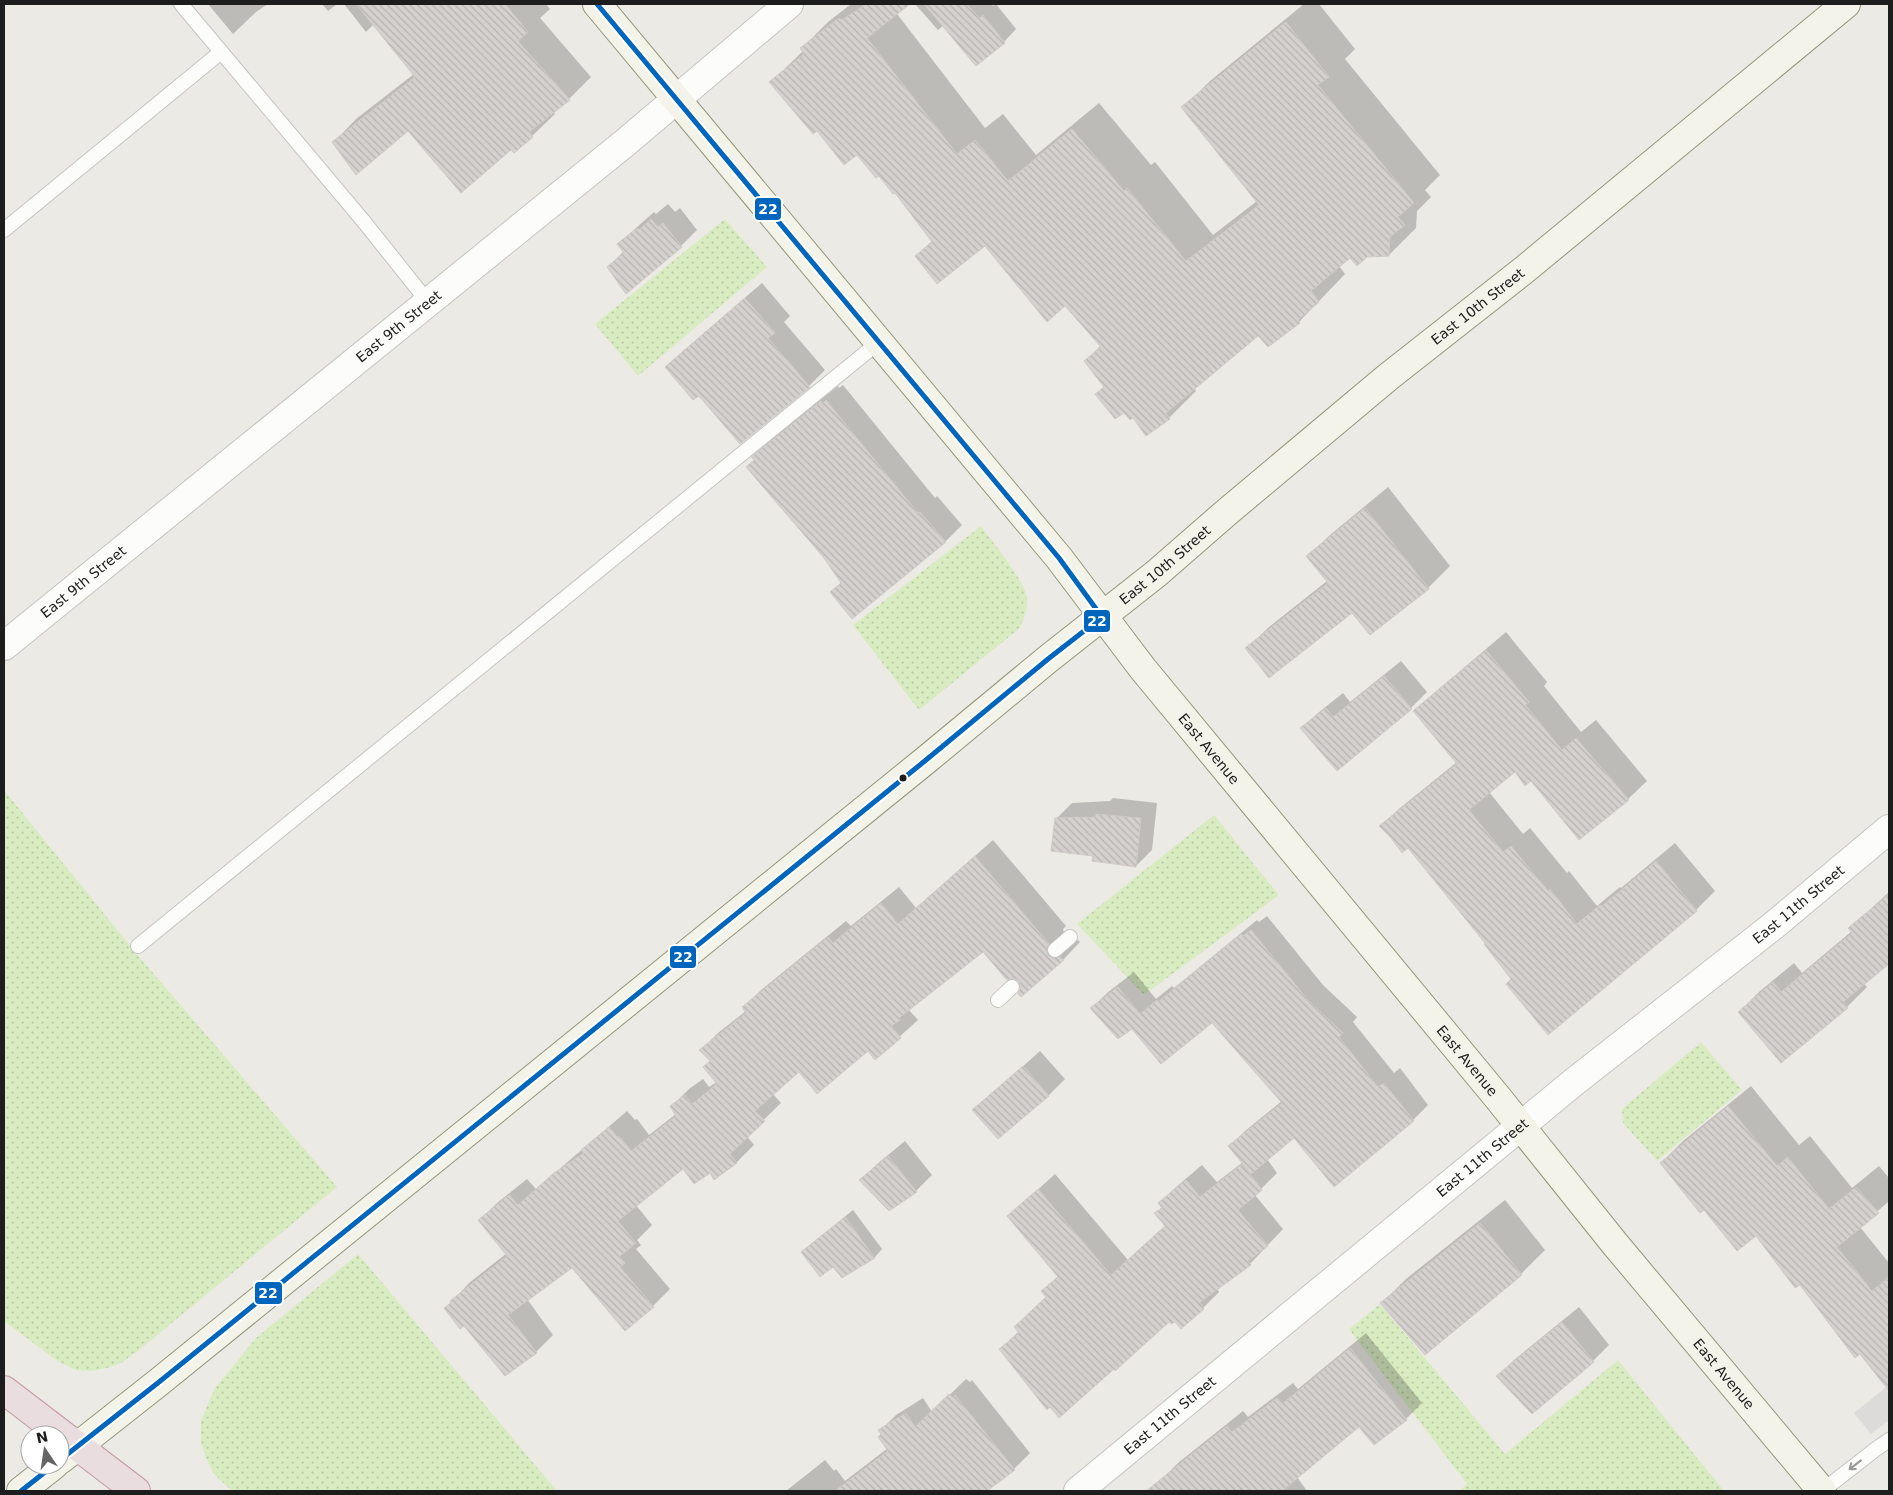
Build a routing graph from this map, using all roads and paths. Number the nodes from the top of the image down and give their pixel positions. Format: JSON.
{"nodes":[{"id":1,"x":181,"y":4,"type":"edge"},
{"id":2,"x":597,"y":4,"type":"edge"},
{"id":3,"x":789,"y":4,"type":"edge"},
{"id":4,"x":1846,"y":4,"type":"edge"},
{"id":5,"x":221,"y":52,"type":"junction"},
{"id":6,"x":677,"y":100,"type":"junction"},
{"id":7,"x":4,"y":230,"type":"edge"},
{"id":8,"x":428,"y":302,"type":"junction"},
{"id":9,"x":879,"y":342,"type":"junction"},
{"id":10,"x":1102,"y":617,"type":"junction"},
{"id":11,"x":4,"y":646,"type":"edge"},
{"id":12,"x":1889,"y":829,"type":"edge"},
{"id":13,"x":1070,"y":936,"type":"dead end"},
{"id":14,"x":138,"y":946,"type":"dead end"},
{"id":15,"x":1054,"y":950,"type":"dead end"},
{"id":16,"x":1012,"y":987,"type":"dead end"},
{"id":17,"x":998,"y":1000,"type":"dead end"},
{"id":18,"x":1520,"y":1126,"type":"junction"},
{"id":19,"x":4,"y":1390,"type":"edge"},
{"id":20,"x":40,"y":1425,"type":"edge"},
{"id":21,"x":1889,"y":1440,"type":"edge"},
{"id":22,"x":70,"y":1451,"type":"edge"},
{"id":23,"x":70,"y":1454,"type":"edge"},
{"id":24,"x":41,"y":1475,"type":"edge"},
{"id":25,"x":21,"y":1491,"type":"edge"},
{"id":26,"x":136,"y":1491,"type":"edge"},
{"id":27,"x":1078,"y":1491,"type":"edge"},
{"id":28,"x":1822,"y":1491,"type":"edge"}],
"edges":[{"from":1,"to":5,"type":"lane"},
{"from":2,"to":6,"type":"street","name":"East Avenue"},
{"from":3,"to":6,"type":"street","name":"East 9th Street"},
{"from":4,"to":10,"type":"street","name":"East 10th Street"},
{"from":5,"to":7,"type":"lane"},
{"from":5,"to":8,"type":"lane"},
{"from":6,"to":8,"type":"street","name":"East 9th Street"},
{"from":6,"to":9,"type":"street","name":"East Avenue"},
{"from":8,"to":11,"type":"street","name":"East 9th Street"},
{"from":9,"to":10,"type":"street","name":"East Avenue"},
{"from":9,"to":14,"type":"lane"},
{"from":10,"to":18,"type":"street","name":"East Avenue"},
{"from":10,"to":22,"type":"street","name":"East 10th Street"},
{"from":12,"to":18,"type":"street","name":"East 11th Street"},
{"from":13,"to":15,"type":"lane"},
{"from":16,"to":17,"type":"lane"},
{"from":18,"to":27,"type":"street","name":"East 11th Street"},
{"from":18,"to":28,"type":"street","name":"East Avenue"},
{"from":19,"to":20,"type":"highway"},
{"from":21,"to":28,"type":"lane","one_way":true},
{"from":23,"to":26,"type":"highway"},
{"from":24,"to":25,"type":"street"}]}
